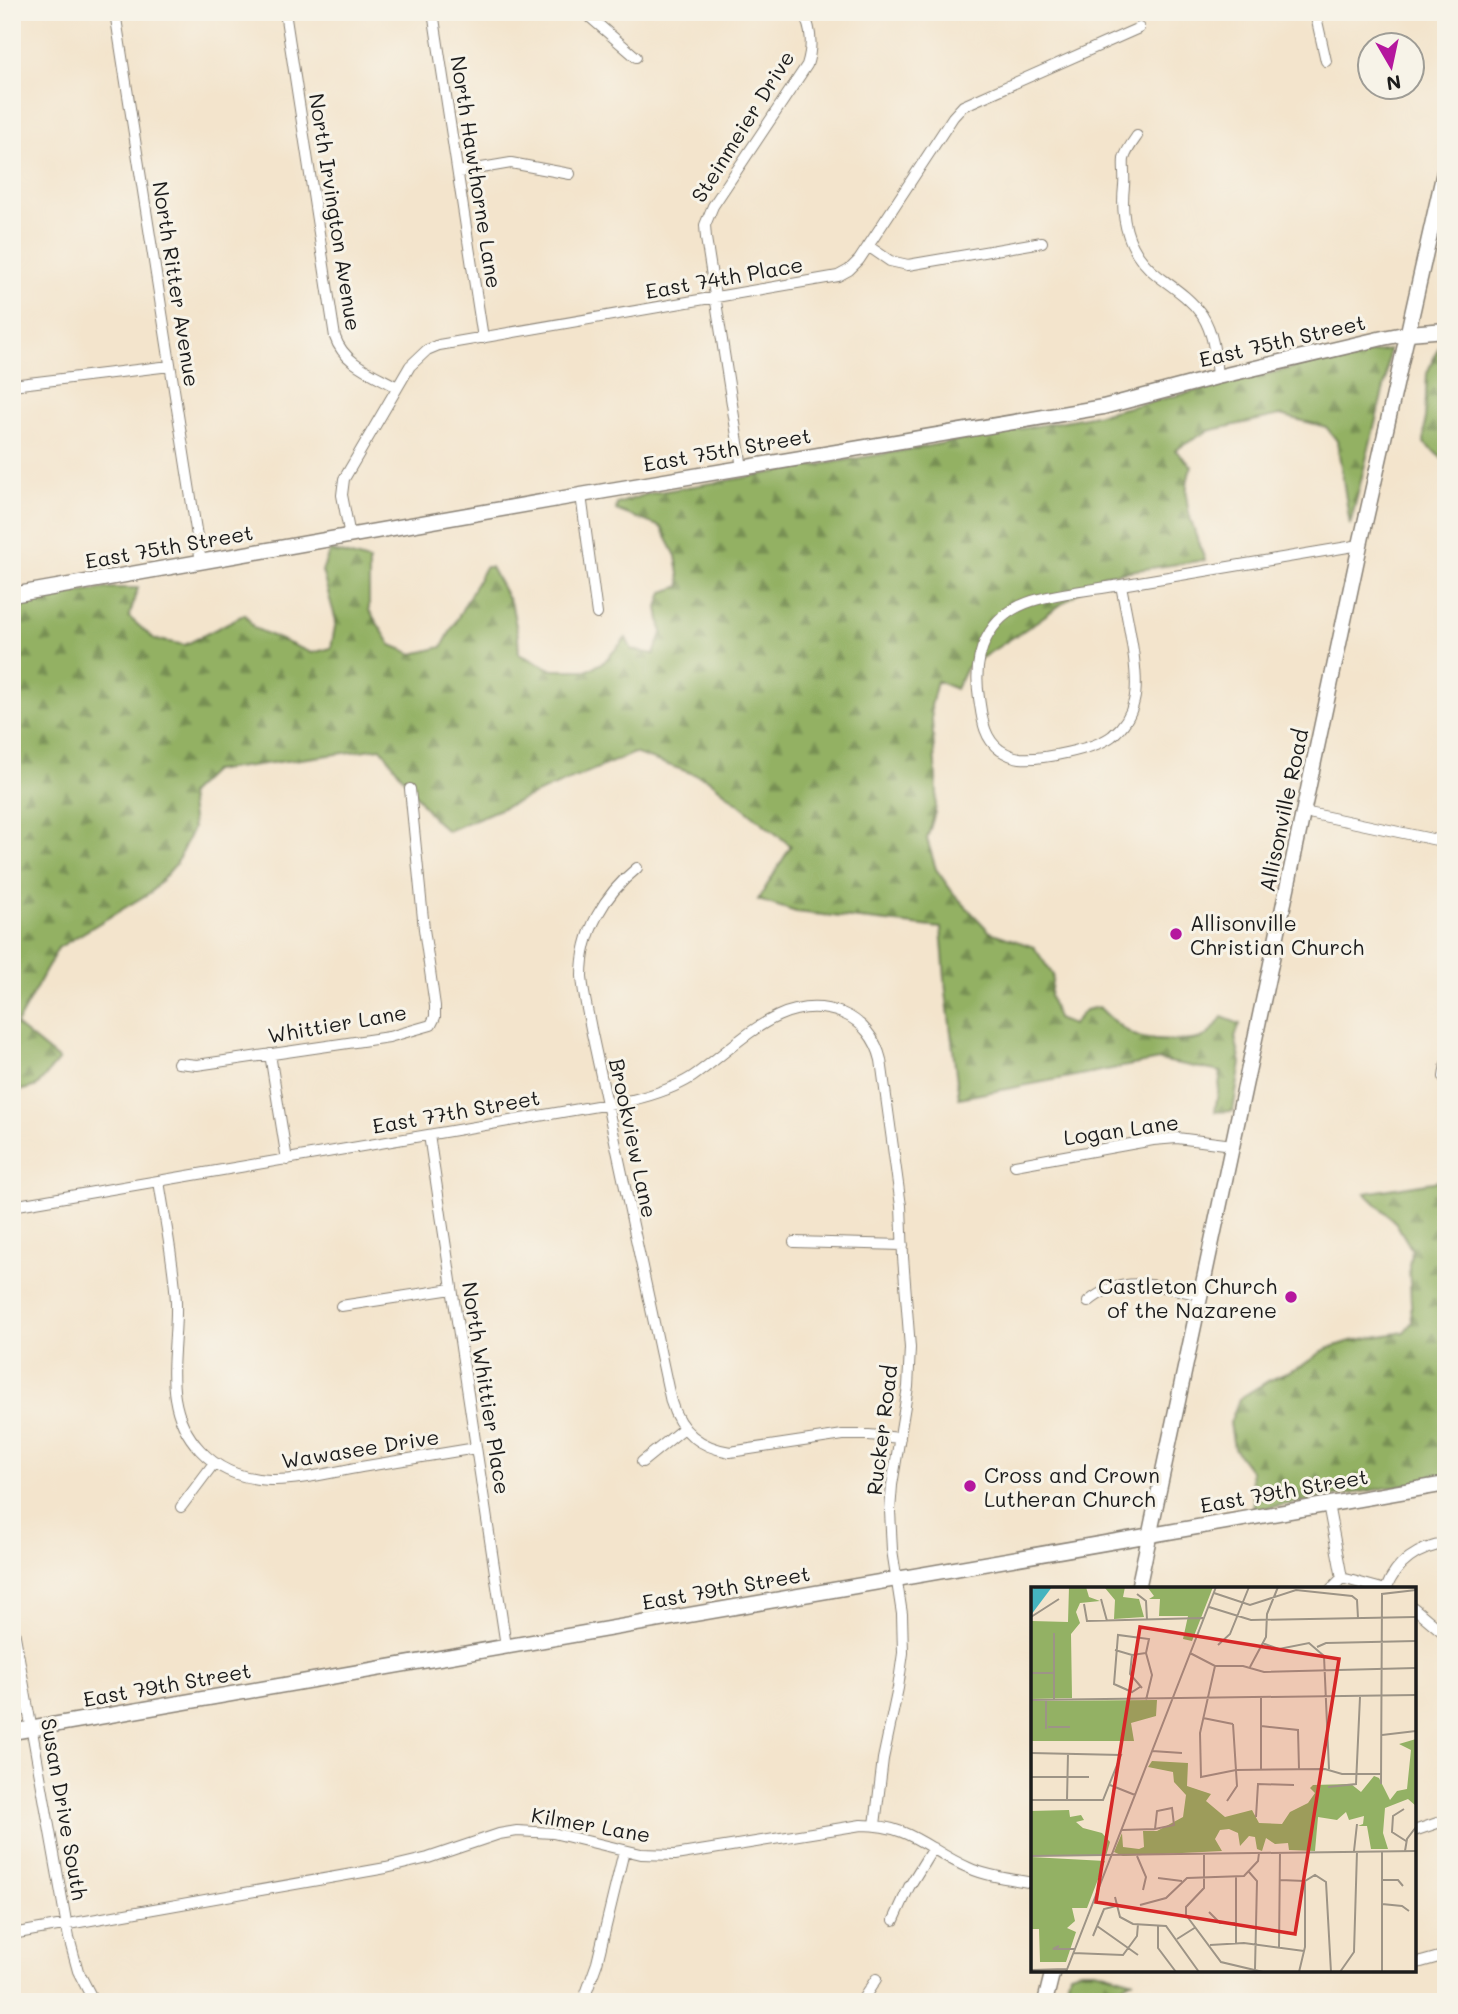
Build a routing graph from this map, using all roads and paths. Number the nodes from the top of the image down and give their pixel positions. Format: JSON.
{"nodes":[{"id":1,"x":115,"y":12,"type":"edge"},
{"id":2,"x":285,"y":12,"type":"edge"},
{"id":3,"x":433,"y":12,"type":"edge"},
{"id":4,"x":584,"y":12,"type":"edge"},
{"id":5,"x":803,"y":12,"type":"edge"},
{"id":6,"x":1315,"y":12,"type":"edge"},
{"id":7,"x":1139,"y":28,"type":"dead end"},
{"id":8,"x":636,"y":57,"type":"dead end"},
{"id":9,"x":1326,"y":61,"type":"dead end"},
{"id":10,"x":1137,"y":136,"type":"dead end"},
{"id":11,"x":1446,"y":163,"type":"edge"},
{"id":12,"x":458,"y":172,"type":"junction"},
{"id":13,"x":570,"y":174,"type":"dead end"},
{"id":14,"x":1042,"y":242,"type":"dead end"},
{"id":15,"x":868,"y":246,"type":"junction"},
{"id":16,"x":716,"y":298,"type":"junction"},
{"id":17,"x":1446,"y":330,"type":"edge"},
{"id":18,"x":1409,"y":332,"type":"junction"},
{"id":19,"x":483,"y":338,"type":"junction"},
{"id":20,"x":170,"y":366,"type":"junction"},
{"id":21,"x":1217,"y":377,"type":"junction"},
{"id":22,"x":12,"y":385,"type":"edge"},
{"id":23,"x":397,"y":387,"type":"junction"},
{"id":24,"x":742,"y":468,"type":"junction"},
{"id":25,"x":581,"y":495,"type":"junction"},
{"id":26,"x":350,"y":536,"type":"junction"},
{"id":27,"x":1360,"y":545,"type":"junction"},
{"id":28,"x":201,"y":562,"type":"junction"},
{"id":29,"x":1122,"y":585,"type":"junction"},
{"id":30,"x":12,"y":595,"type":"edge"},
{"id":31,"x":597,"y":614,"type":"dead end"},
{"id":32,"x":410,"y":789,"type":"dead end"},
{"id":33,"x":1304,"y":812,"type":"junction"},
{"id":34,"x":1446,"y":842,"type":"edge"},
{"id":35,"x":637,"y":868,"type":"dead end"},
{"id":36,"x":872,"y":1039,"type":"joint"},
{"id":37,"x":270,"y":1054,"type":"junction"},
{"id":38,"x":178,"y":1063,"type":"dead end"},
{"id":39,"x":1446,"y":1064,"type":"edge"},
{"id":40,"x":1446,"y":1082,"type":"edge"},
{"id":41,"x":607,"y":1104,"type":"junction"},
{"id":42,"x":429,"y":1135,"type":"junction"},
{"id":43,"x":1233,"y":1145,"type":"junction"},
{"id":44,"x":287,"y":1160,"type":"junction"},
{"id":45,"x":1015,"y":1164,"type":"dead end"},
{"id":46,"x":159,"y":1181,"type":"junction"},
{"id":47,"x":12,"y":1206,"type":"edge"},
{"id":48,"x":794,"y":1242,"type":"dead end"},
{"id":49,"x":903,"y":1245,"type":"junction"},
{"id":50,"x":452,"y":1289,"type":"junction"},
{"id":51,"x":1200,"y":1295,"type":"junction"},
{"id":52,"x":1088,"y":1302,"type":"dead end"},
{"id":53,"x":341,"y":1306,"type":"dead end"},
{"id":54,"x":684,"y":1428,"type":"junction"},
{"id":55,"x":900,"y":1438,"type":"junction"},
{"id":56,"x":476,"y":1448,"type":"junction"},
{"id":57,"x":642,"y":1462,"type":"dead end"},
{"id":58,"x":214,"y":1463,"type":"junction"},
{"id":59,"x":1446,"y":1484,"type":"edge"},
{"id":60,"x":1328,"y":1504,"type":"junction"},
{"id":61,"x":181,"y":1507,"type":"dead end"},
{"id":62,"x":1149,"y":1535,"type":"junction"},
{"id":63,"x":1446,"y":1544,"type":"edge"},
{"id":64,"x":1342,"y":1578,"type":"junction"},
{"id":65,"x":897,"y":1579,"type":"junction"},
{"id":66,"x":1138,"y":1587,"type":"edge"},
{"id":67,"x":1333,"y":1587,"type":"edge"},
{"id":68,"x":1376,"y":1587,"type":"edge"},
{"id":69,"x":1385,"y":1587,"type":"edge"},
{"id":70,"x":1416,"y":1610,"type":"edge"},
{"id":71,"x":12,"y":1619,"type":"edge"},
{"id":72,"x":1446,"y":1635,"type":"edge"},
{"id":73,"x":506,"y":1646,"type":"junction"},
{"id":74,"x":31,"y":1728,"type":"junction"},
{"id":75,"x":12,"y":1732,"type":"edge"},
{"id":76,"x":1446,"y":1821,"type":"edge"},
{"id":77,"x":875,"y":1825,"type":"junction"},
{"id":78,"x":1416,"y":1830,"type":"edge"},
{"id":79,"x":933,"y":1848,"type":"junction"},
{"id":80,"x":624,"y":1851,"type":"junction"},
{"id":81,"x":1031,"y":1883,"type":"edge"},
{"id":82,"x":894,"y":1920,"type":"dead end"},
{"id":83,"x":66,"y":1924,"type":"junction"},
{"id":84,"x":12,"y":1934,"type":"edge"},
{"id":85,"x":1446,"y":1955,"type":"edge"},
{"id":86,"x":1416,"y":1964,"type":"edge"},
{"id":87,"x":1052,"y":1972,"type":"edge"},
{"id":88,"x":876,"y":1979,"type":"dead end"},
{"id":89,"x":94,"y":2002,"type":"edge"},
{"id":90,"x":583,"y":2002,"type":"edge"},
{"id":91,"x":861,"y":2002,"type":"edge"},
{"id":92,"x":1045,"y":2002,"type":"edge"}],
"edges":[{"from":1,"to":20,"type":"street","name":"North Ritter Avenue"},
{"from":2,"to":23,"type":"street","name":"North Irvington Avenue"},
{"from":3,"to":12,"type":"street","name":"North Hawthorne Lane"},
{"from":4,"to":8,"type":"street"},
{"from":5,"to":16,"type":"street","name":"Steinmeier Drive"},
{"from":6,"to":9,"type":"street"},
{"from":7,"to":15,"type":"street","name":"East 74th Place"},
{"from":10,"to":21,"type":"street"},
{"from":11,"to":18,"type":"street","name":"Allisonville Road"},
{"from":12,"to":13,"type":"street"},
{"from":12,"to":19,"type":"street","name":"North Hawthorne Lane"},
{"from":14,"to":15,"type":"street"},
{"from":15,"to":16,"type":"street","name":"East 74th Place"},
{"from":16,"to":19,"type":"street","name":"East 74th Place"},
{"from":16,"to":24,"type":"street","name":"Steinmeier Drive"},
{"from":17,"to":18,"type":"street","name":"East 75th Street"},
{"from":18,"to":21,"type":"street","name":"East 75th Street"},
{"from":18,"to":27,"type":"street","name":"Allisonville Road"},
{"from":19,"to":23,"type":"street","name":"East 74th Place"},
{"from":20,"to":22,"type":"street"},
{"from":20,"to":28,"type":"street","name":"North Ritter Avenue"},
{"from":21,"to":24,"type":"street","name":"East 75th Street"},
{"from":23,"to":26,"type":"street","name":"East 74th Place"},
{"from":24,"to":25,"type":"street","name":"East 75th Street"},
{"from":25,"to":26,"type":"street","name":"East 75th Street"},
{"from":25,"to":31,"type":"street"},
{"from":26,"to":28,"type":"street","name":"East 75th Street"},
{"from":27,"to":29,"type":"street"},
{"from":27,"to":33,"type":"street","name":"Allisonville Road"},
{"from":28,"to":30,"type":"street","name":"East 75th Street"},
{"from":29,"to":29,"type":"street"},
{"from":32,"to":37,"type":"street","name":"Whittier Lane"},
{"from":33,"to":34,"type":"street"},
{"from":33,"to":43,"type":"street","name":"Allisonville Road"},
{"from":35,"to":41,"type":"street","name":"Brookview Lane"},
{"from":36,"to":41,"type":"street","name":"East 77th Street"},
{"from":36,"to":49,"type":"street","name":"Rucker Road"},
{"from":37,"to":38,"type":"street","name":"Whittier Lane"},
{"from":37,"to":44,"type":"street"},
{"from":39,"to":40,"type":"street"},
{"from":41,"to":42,"type":"street","name":"East 77th Street"},
{"from":41,"to":54,"type":"street","name":"Brookview Lane"},
{"from":42,"to":44,"type":"street","name":"East 77th Street"},
{"from":42,"to":50,"type":"street","name":"North Whittier Place"},
{"from":43,"to":45,"type":"street","name":"Logan Lane"},
{"from":43,"to":51,"type":"street","name":"Allisonville Road"},
{"from":44,"to":46,"type":"street","name":"East 77th Street"},
{"from":46,"to":47,"type":"street","name":"East 77th Street"},
{"from":46,"to":58,"type":"street","name":"Wawasee Drive"},
{"from":48,"to":49,"type":"street"},
{"from":49,"to":55,"type":"street","name":"Rucker Road"},
{"from":50,"to":53,"type":"street"},
{"from":50,"to":56,"type":"street","name":"North Whittier Place"},
{"from":51,"to":52,"type":"street"},
{"from":51,"to":62,"type":"street","name":"Allisonville Road"},
{"from":54,"to":55,"type":"street"},
{"from":54,"to":57,"type":"street"},
{"from":55,"to":65,"type":"street","name":"Rucker Road"},
{"from":56,"to":58,"type":"street","name":"Wawasee Drive"},
{"from":56,"to":73,"type":"street","name":"North Whittier Place"},
{"from":58,"to":61,"type":"street"},
{"from":59,"to":60,"type":"street","name":"East 79th Street"},
{"from":60,"to":62,"type":"street","name":"East 79th Street"},
{"from":60,"to":64,"type":"street"},
{"from":62,"to":65,"type":"street","name":"East 79th Street"},
{"from":62,"to":66,"type":"street","name":"Allisonville Road"},
{"from":63,"to":69,"type":"street"},
{"from":64,"to":67,"type":"street"},
{"from":64,"to":68,"type":"street"},
{"from":65,"to":73,"type":"street","name":"East 79th Street"},
{"from":65,"to":77,"type":"street","name":"Rucker Road"},
{"from":70,"to":72,"type":"street"},
{"from":71,"to":74,"type":"street","name":"Susan Drive South"},
{"from":73,"to":74,"type":"street","name":"East 79th Street"},
{"from":74,"to":75,"type":"street","name":"East 79th Street"},
{"from":74,"to":83,"type":"street","name":"Susan Drive South"},
{"from":76,"to":78,"type":"street"},
{"from":77,"to":79,"type":"street","name":"Kilmer Lane"},
{"from":77,"to":80,"type":"street","name":"Kilmer Lane"},
{"from":79,"to":81,"type":"street","name":"Kilmer Lane"},
{"from":79,"to":82,"type":"street"},
{"from":80,"to":83,"type":"street","name":"Kilmer Lane"},
{"from":80,"to":90,"type":"street"},
{"from":83,"to":84,"type":"street","name":"Kilmer Lane"},
{"from":83,"to":89,"type":"street","name":"Susan Drive South"},
{"from":85,"to":86,"type":"street"},
{"from":87,"to":92,"type":"street"},
{"from":88,"to":91,"type":"street"}]}
